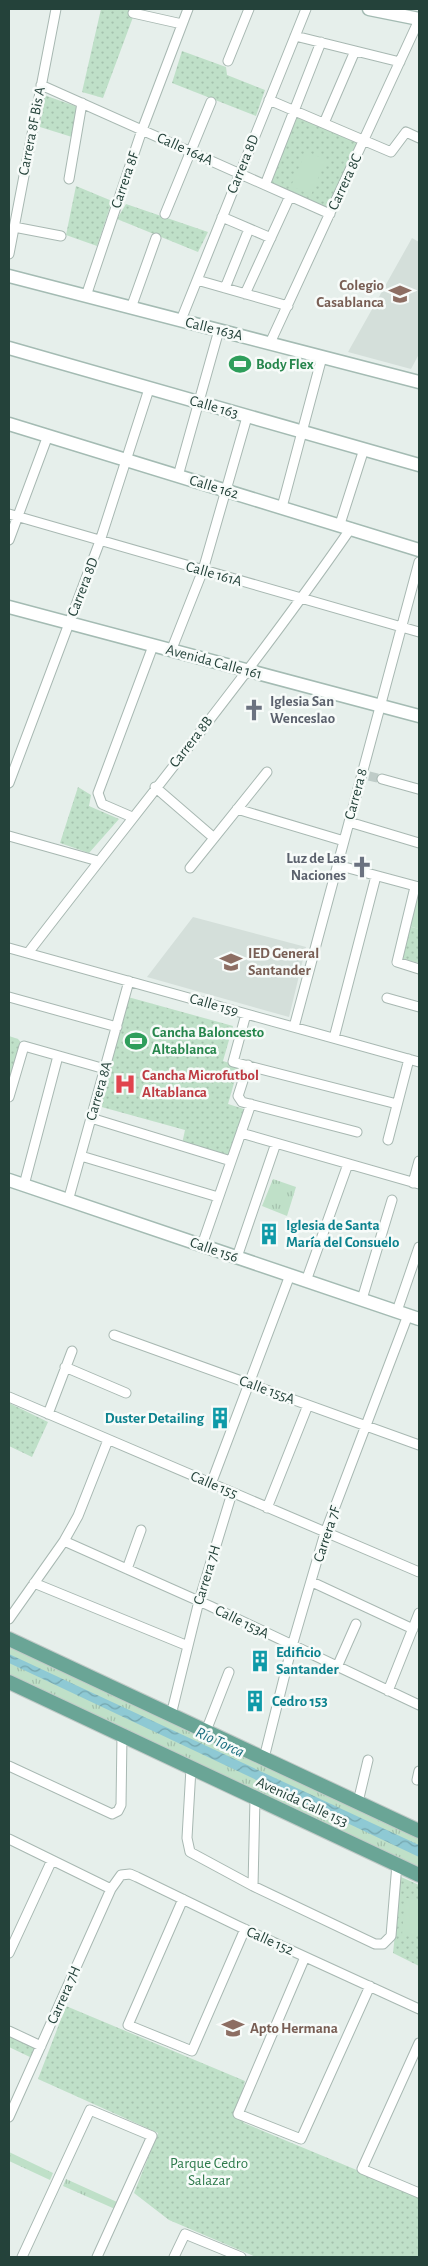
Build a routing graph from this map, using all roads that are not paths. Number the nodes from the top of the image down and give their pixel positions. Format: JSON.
{"nodes":[{"id":1,"x":56,"y":9,"type":"edge"},
{"id":2,"x":188,"y":9,"type":"edge"},
{"id":3,"x":249,"y":9,"type":"edge"},
{"id":4,"x":306,"y":9,"type":"edge"},
{"id":5,"x":369,"y":9,"type":"edge"},
{"id":6,"x":133,"y":13,"type":"dead end"},
{"id":7,"x":419,"y":19,"type":"edge"},
{"id":8,"x":182,"y":24,"type":"junction"},
{"id":9,"x":295,"y":36,"type":"junction"},
{"id":10,"x":321,"y":42,"type":"junction"},
{"id":11,"x":355,"y":51,"type":"junction"},
{"id":12,"x":228,"y":61,"type":"dead end"},
{"id":13,"x":400,"y":62,"type":"junction"},
{"id":14,"x":41,"y":85,"type":"junction"},
{"id":15,"x":269,"y":100,"type":"junction"},
{"id":16,"x":211,"y":102,"type":"dead end"},
{"id":17,"x":82,"y":103,"type":"junction"},
{"id":18,"x":295,"y":112,"type":"junction"},
{"id":19,"x":324,"y":123,"type":"junction"},
{"id":20,"x":142,"y":130,"type":"junction"},
{"id":21,"x":419,"y":138,"type":"edge"},
{"id":22,"x":364,"y":140,"type":"junction"},
{"id":23,"x":190,"y":151,"type":"junction"},
{"id":24,"x":238,"y":174,"type":"junction"},
{"id":25,"x":70,"y":179,"type":"dead end"},
{"id":26,"x":266,"y":185,"type":"junction"},
{"id":27,"x":290,"y":196,"type":"junction"},
{"id":28,"x":166,"y":214,"type":"dead end"},
{"id":29,"x":330,"y":214,"type":"junction"},
{"id":30,"x":222,"y":217,"type":"junction"},
{"id":31,"x":14,"y":227,"type":"junction"},
{"id":32,"x":249,"y":229,"type":"junction"},
{"id":33,"x":61,"y":236,"type":"dead end"},
{"id":34,"x":156,"y":238,"type":"dead end"},
{"id":35,"x":271,"y":238,"type":"junction"},
{"id":36,"x":9,"y":254,"type":"edge"},
{"id":37,"x":9,"y":276,"type":"edge"},
{"id":38,"x":197,"y":280,"type":"junction"},
{"id":39,"x":225,"y":288,"type":"junction"},
{"id":40,"x":245,"y":294,"type":"junction"},
{"id":41,"x":86,"y":296,"type":"junction"},
{"id":42,"x":288,"y":306,"type":"junction"},
{"id":43,"x":131,"y":308,"type":"junction"},
{"id":44,"x":181,"y":320,"type":"junction"},
{"id":45,"x":219,"y":330,"type":"junction"},
{"id":46,"x":270,"y":343,"type":"junction"},
{"id":47,"x":9,"y":348,"type":"edge"},
{"id":48,"x":322,"y":357,"type":"junction"},
{"id":49,"x":419,"y":382,"type":"edge"},
{"id":50,"x":149,"y":389,"type":"junction"},
{"id":51,"x":200,"y":403,"type":"junction"},
{"id":52,"x":247,"y":417,"type":"junction"},
{"id":53,"x":9,"y":424,"type":"edge"},
{"id":54,"x":302,"y":432,"type":"junction"},
{"id":55,"x":47,"y":438,"type":"junction"},
{"id":56,"x":364,"y":449,"type":"junction"},
{"id":57,"x":128,"y":462,"type":"junction"},
{"id":58,"x":419,"y":465,"type":"edge"},
{"id":59,"x":178,"y":476,"type":"junction"},
{"id":60,"x":227,"y":491,"type":"junction"},
{"id":61,"x":282,"y":507,"type":"junction"},
{"id":62,"x":13,"y":515,"type":"edge"},
{"id":63,"x":346,"y":526,"type":"junction"},
{"id":64,"x":9,"y":540,"type":"edge"},
{"id":65,"x":100,"y":541,"type":"junction"},
{"id":66,"x":419,"y":550,"type":"edge"},
{"id":67,"x":419,"y":562,"type":"edge"},
{"id":68,"x":202,"y":570,"type":"junction"},
{"id":69,"x":302,"y":599,"type":"junction"},
{"id":70,"x":9,"y":607,"type":"edge"},
{"id":71,"x":69,"y":623,"type":"junction"},
{"id":72,"x":402,"y":627,"type":"junction"},
{"id":73,"x":419,"y":632,"type":"edge"},
{"id":74,"x":154,"y":646,"type":"junction"},
{"id":75,"x":171,"y":651,"type":"junction"},
{"id":76,"x":247,"y":671,"type":"junction"},
{"id":77,"x":380,"y":706,"type":"junction"},
{"id":78,"x":419,"y":716,"type":"edge"},
{"id":79,"x":267,"y":772,"type":"dead end"},
{"id":80,"x":382,"y":780,"type":"tunnel mouth"},
{"id":81,"x":9,"y":783,"type":"edge"},
{"id":82,"x":155,"y":788,"type":"junction"},
{"id":83,"x":418,"y":789,"type":"dead end"},
{"id":84,"x":237,"y":809,"type":"junction"},
{"id":85,"x":132,"y":817,"type":"junction"},
{"id":86,"x":349,"y":822,"type":"junction"},
{"id":87,"x":9,"y":836,"type":"edge"},
{"id":88,"x":214,"y":838,"type":"junction"},
{"id":89,"x":344,"y":841,"type":"junction"},
{"id":90,"x":419,"y":843,"type":"edge"},
{"id":91,"x":98,"y":861,"type":"junction"},
{"id":92,"x":337,"y":865,"type":"junction"},
{"id":93,"x":190,"y":868,"type":"dead end"},
{"id":94,"x":376,"y":876,"type":"junction"},
{"id":95,"x":417,"y":887,"type":"edge"},
{"id":96,"x":9,"y":948,"type":"edge"},
{"id":97,"x":28,"y":953,"type":"junction"},
{"id":98,"x":419,"y":969,"type":"edge"},
{"id":99,"x":129,"y":981,"type":"junction"},
{"id":100,"x":9,"y":997,"type":"edge"},
{"id":101,"x":387,"y":998,"type":"dead end"},
{"id":102,"x":419,"y":1007,"type":"edge"},
{"id":103,"x":246,"y":1014,"type":"junction"},
{"id":104,"x":116,"y":1027,"type":"junction"},
{"id":105,"x":294,"y":1027,"type":"junction"},
{"id":106,"x":334,"y":1038,"type":"junction"},
{"id":107,"x":58,"y":1056,"type":"junction"},
{"id":108,"x":409,"y":1059,"type":"junction"},
{"id":109,"x":419,"y":1062,"type":"edge"},
{"id":110,"x":248,"y":1065,"type":"junction"},
{"id":111,"x":105,"y":1069,"type":"junction"},
{"id":112,"x":11,"y":1082,"type":"edge"},
{"id":113,"x":9,"y":1097,"type":"edge"},
{"id":114,"x":251,"y":1104,"type":"junction"},
{"id":115,"x":397,"y":1104,"type":"junction"},
{"id":116,"x":91,"y":1118,"type":"junction"},
{"id":117,"x":357,"y":1132,"type":"dead end"},
{"id":118,"x":241,"y":1133,"type":"junction"},
{"id":119,"x":388,"y":1140,"type":"dead end"},
{"id":120,"x":276,"y":1143,"type":"junction"},
{"id":121,"x":81,"y":1156,"type":"junction"},
{"id":122,"x":231,"y":1161,"type":"junction"},
{"id":123,"x":419,"y":1161,"type":"edge"},
{"id":124,"x":348,"y":1164,"type":"junction"},
{"id":125,"x":9,"y":1180,"type":"edge"},
{"id":126,"x":416,"y":1183,"type":"edge"},
{"id":127,"x":24,"y":1185,"type":"junction"},
{"id":128,"x":218,"y":1197,"type":"junction"},
{"id":129,"x":392,"y":1200,"type":"dead end"},
{"id":130,"x":68,"y":1201,"type":"junction"},
{"id":131,"x":202,"y":1246,"type":"junction"},
{"id":132,"x":419,"y":1247,"type":"edge"},
{"id":133,"x":237,"y":1257,"type":"junction"},
{"id":134,"x":290,"y":1275,"type":"junction"},
{"id":135,"x":306,"y":1281,"type":"junction"},
{"id":136,"x":362,"y":1299,"type":"junction"},
{"id":137,"x":408,"y":1315,"type":"edge"},
{"id":138,"x":114,"y":1335,"type":"dead end"},
{"id":139,"x":72,"y":1350,"type":"dead end"},
{"id":140,"x":66,"y":1367,"type":"junction"},
{"id":141,"x":250,"y":1384,"type":"junction"},
{"id":142,"x":126,"y":1393,"type":"dead end"},
{"id":143,"x":9,"y":1397,"type":"edge"},
{"id":144,"x":308,"y":1405,"type":"junction"},
{"id":145,"x":48,"y":1414,"type":"junction"},
{"id":146,"x":366,"y":1426,"type":"junction"},
{"id":147,"x":108,"y":1440,"type":"junction"},
{"id":148,"x":419,"y":1445,"type":"edge"},
{"id":149,"x":211,"y":1484,"type":"junction"},
{"id":150,"x":232,"y":1493,"type":"junction"},
{"id":151,"x":267,"y":1508,"type":"junction"},
{"id":152,"x":141,"y":1530,"type":"dead end"},
{"id":153,"x":325,"y":1533,"type":"junction"},
{"id":154,"x":64,"y":1541,"type":"junction"},
{"id":155,"x":127,"y":1569,"type":"junction"},
{"id":156,"x":419,"y":1572,"type":"edge"},
{"id":157,"x":312,"y":1582,"type":"junction"},
{"id":158,"x":34,"y":1583,"type":"junction"},
{"id":159,"x":199,"y":1601,"type":"junction"},
{"id":160,"x":419,"y":1613,"type":"edge"},
{"id":161,"x":9,"y":1619,"type":"edge"},
{"id":162,"x":356,"y":1624,"type":"dead end"},
{"id":163,"x":413,"y":1629,"type":"junction"},
{"id":164,"x":9,"y":1639,"type":"edge"},
{"id":165,"x":188,"y":1646,"type":"junction"},
{"id":166,"x":292,"y":1646,"type":"junction"},
{"id":167,"x":337,"y":1668,"type":"junction"},
{"id":168,"x":229,"y":1672,"type":"dead end"},
{"id":169,"x":9,"y":1682,"type":"edge"},
{"id":170,"x":388,"y":1691,"type":"junction"},
{"id":171,"x":419,"y":1705,"type":"edge"},
{"id":172,"x":171,"y":1715,"type":"junction"},
{"id":173,"x":206,"y":1732,"type":"junction"},
{"id":174,"x":122,"y":1735,"type":"junction"},
{"id":175,"x":264,"y":1758,"type":"junction"},
{"id":176,"x":368,"y":1760,"type":"dead end"},
{"id":177,"x":9,"y":1766,"type":"edge"},
{"id":178,"x":191,"y":1768,"type":"junction"},
{"id":179,"x":255,"y":1798,"type":"junction"},
{"id":180,"x":358,"y":1802,"type":"junction"},
{"id":181,"x":419,"y":1831,"type":"edge"},
{"id":182,"x":9,"y":1839,"type":"edge"},
{"id":183,"x":52,"y":1860,"type":"junction"},
{"id":184,"x":397,"y":1864,"type":"junction"},
{"id":185,"x":121,"y":1875,"type":"joint"},
{"id":186,"x":419,"y":1875,"type":"edge"},
{"id":187,"x":253,"y":1886,"type":"junction"},
{"id":188,"x":111,"y":1889,"type":"junction"},
{"id":189,"x":183,"y":1899,"type":"junction"},
{"id":190,"x":245,"y":1929,"type":"junction"},
{"id":191,"x":9,"y":1953,"type":"edge"},
{"id":192,"x":305,"y":1957,"type":"junction"},
{"id":193,"x":370,"y":1986,"type":"junction"},
{"id":194,"x":419,"y":2009,"type":"edge"},
{"id":195,"x":9,"y":2032,"type":"edge"},
{"id":196,"x":419,"y":2042,"type":"edge"},
{"id":197,"x":41,"y":2046,"type":"junction"},
{"id":198,"x":9,"y":2117,"type":"edge"},
{"id":199,"x":419,"y":2193,"type":"edge"},
{"id":200,"x":22,"y":2257,"type":"edge"},
{"id":201,"x":97,"y":2257,"type":"edge"},
{"id":202,"x":174,"y":2257,"type":"edge"},
{"id":203,"x":240,"y":2257,"type":"edge"}],
"edges":[{"from":1,"to":14,"type":"street","name":"Carrera 8F Bis A"},
{"from":2,"to":8,"type":"street","name":"Carrera 8F"},
{"from":3,"to":12,"type":"street"},
{"from":4,"to":9,"type":"street","name":"Carrera 8D"},
{"from":5,"to":7,"type":"street"},
{"from":6,"to":8,"type":"street"},
{"from":7,"to":13,"type":"street","name":"Carrera 8C"},
{"from":8,"to":20,"type":"street","name":"Carrera 8F"},
{"from":9,"to":10,"type":"street"},
{"from":9,"to":15,"type":"street","name":"Carrera 8D"},
{"from":10,"to":11,"type":"street"},
{"from":10,"to":18,"type":"street"},
{"from":11,"to":13,"type":"street"},
{"from":11,"to":19,"type":"street"},
{"from":13,"to":22,"type":"street","name":"Carrera 8C"},
{"from":14,"to":17,"type":"street","name":"Calle 164A"},
{"from":14,"to":31,"type":"street","name":"Carrera 8F Bis A"},
{"from":15,"to":18,"type":"street"},
{"from":15,"to":24,"type":"street","name":"Carrera 8D"},
{"from":16,"to":23,"type":"street"},
{"from":17,"to":20,"type":"street","name":"Calle 164A"},
{"from":17,"to":25,"type":"street"},
{"from":18,"to":19,"type":"street"},
{"from":18,"to":26,"type":"street"},
{"from":19,"to":22,"type":"street"},
{"from":20,"to":23,"type":"street","name":"Calle 164A"},
{"from":20,"to":41,"type":"street","name":"Carrera 8F"},
{"from":21,"to":22,"type":"street"},
{"from":22,"to":29,"type":"street","name":"Carrera 8C"},
{"from":23,"to":24,"type":"street","name":"Calle 164A"},
{"from":23,"to":28,"type":"street"},
{"from":24,"to":26,"type":"street","name":"Calle 164A"},
{"from":24,"to":30,"type":"street","name":"Carrera 8D"},
{"from":26,"to":27,"type":"street","name":"Calle 164A"},
{"from":27,"to":29,"type":"street","name":"Calle 164A"},
{"from":27,"to":35,"type":"street"},
{"from":29,"to":42,"type":"street","name":"Carrera 8C"},
{"from":30,"to":32,"type":"street"},
{"from":30,"to":38,"type":"street","name":"Carrera 8D"},
{"from":31,"to":33,"type":"street"},
{"from":31,"to":36,"type":"street","name":"Carrera 8F Bis A"},
{"from":32,"to":35,"type":"street"},
{"from":32,"to":39,"type":"street"},
{"from":34,"to":43,"type":"street"},
{"from":35,"to":40,"type":"street"},
{"from":37,"to":41,"type":"street","name":"Calle 163A"},
{"from":38,"to":39,"type":"street"},
{"from":38,"to":44,"type":"street","name":"Carrera 8D"},
{"from":39,"to":40,"type":"street"},
{"from":40,"to":42,"type":"street"},
{"from":41,"to":43,"type":"street","name":"Calle 163A"},
{"from":42,"to":46,"type":"street","name":"Carrera 8C"},
{"from":43,"to":44,"type":"street","name":"Calle 163A"},
{"from":44,"to":45,"type":"street","name":"Calle 163A"},
{"from":45,"to":46,"type":"street","name":"Calle 163A"},
{"from":45,"to":51,"type":"street"},
{"from":46,"to":48,"type":"street","name":"Calle 163A"},
{"from":47,"to":50,"type":"street","name":"Calle 163"},
{"from":48,"to":49,"type":"street","name":"Calle 163A"},
{"from":48,"to":54,"type":"street"},
{"from":50,"to":51,"type":"street","name":"Calle 163"},
{"from":50,"to":57,"type":"street","name":"Carrera 8D"},
{"from":51,"to":52,"type":"street","name":"Calle 163"},
{"from":51,"to":59,"type":"street"},
{"from":52,"to":54,"type":"street","name":"Calle 163"},
{"from":52,"to":60,"type":"street"},
{"from":53,"to":55,"type":"street","name":"Calle 162"},
{"from":54,"to":56,"type":"street","name":"Calle 163"},
{"from":54,"to":61,"type":"street"},
{"from":55,"to":57,"type":"street","name":"Calle 162"},
{"from":55,"to":62,"type":"street"},
{"from":56,"to":58,"type":"street","name":"Calle 163"},
{"from":56,"to":63,"type":"street","name":"Carrera 8B"},
{"from":57,"to":59,"type":"street","name":"Calle 162"},
{"from":57,"to":65,"type":"street","name":"Carrera 8D"},
{"from":59,"to":60,"type":"street","name":"Calle 162"},
{"from":60,"to":61,"type":"street","name":"Calle 162"},
{"from":60,"to":68,"type":"street"},
{"from":61,"to":63,"type":"street","name":"Calle 162"},
{"from":62,"to":64,"type":"street"},
{"from":62,"to":65,"type":"street","name":"Calle 161A"},
{"from":63,"to":66,"type":"street","name":"Calle 162"},
{"from":63,"to":69,"type":"street","name":"Carrera 8B"},
{"from":65,"to":68,"type":"street","name":"Calle 161A"},
{"from":65,"to":71,"type":"street","name":"Carrera 8D"},
{"from":67,"to":72,"type":"street","name":"Carrera 8"},
{"from":68,"to":69,"type":"street","name":"Calle 161A"},
{"from":68,"to":75,"type":"street"},
{"from":69,"to":72,"type":"street","name":"Calle 161A"},
{"from":69,"to":76,"type":"street","name":"Carrera 8B"},
{"from":70,"to":71,"type":"street","name":"Avenida Calle 161"},
{"from":71,"to":74,"type":"street","name":"Avenida Calle 161"},
{"from":71,"to":81,"type":"street","name":"Carrera 8D"},
{"from":72,"to":73,"type":"street","name":"Calle 161A"},
{"from":72,"to":77,"type":"street","name":"Carrera 8"},
{"from":74,"to":75,"type":"street","name":"Avenida Calle 161"},
{"from":74,"to":85,"type":"street"},
{"from":75,"to":76,"type":"street","name":"Avenida Calle 161"},
{"from":76,"to":77,"type":"street","name":"Avenida Calle 161"},
{"from":76,"to":82,"type":"street","name":"Carrera 8B"},
{"from":77,"to":78,"type":"street","name":"Avenida Calle 161"},
{"from":77,"to":86,"type":"street","name":"Carrera 8"},
{"from":79,"to":84,"type":"street"},
{"from":80,"to":83,"type":"street"},
{"from":82,"to":85,"type":"street","name":"Carrera 8B"},
{"from":82,"to":88,"type":"street"},
{"from":84,"to":88,"type":"street"},
{"from":84,"to":89,"type":"street"},
{"from":85,"to":91,"type":"street","name":"Carrera 8B"},
{"from":86,"to":89,"type":"street","name":"Carrera 8"},
{"from":86,"to":90,"type":"street"},
{"from":87,"to":91,"type":"street"},
{"from":88,"to":93,"type":"street"},
{"from":89,"to":92,"type":"street","name":"Carrera 8"},
{"from":91,"to":97,"type":"street","name":"Carrera 8B"},
{"from":92,"to":94,"type":"street"},
{"from":92,"to":105,"type":"street","name":"Carrera 8"},
{"from":94,"to":95,"type":"street"},
{"from":94,"to":106,"type":"street"},
{"from":95,"to":98,"type":"street"},
{"from":96,"to":97,"type":"street","name":"Calle 159"},
{"from":97,"to":99,"type":"street","name":"Calle 159"},
{"from":99,"to":103,"type":"street","name":"Calle 159"},
{"from":99,"to":104,"type":"street","name":"Carrera 8A"},
{"from":100,"to":104,"type":"street"},
{"from":101,"to":102,"type":"street"},
{"from":103,"to":105,"type":"street","name":"Calle 159"},
{"from":103,"to":110,"type":"street"},
{"from":104,"to":111,"type":"street","name":"Carrera 8A"},
{"from":105,"to":106,"type":"street","name":"Calle 159"},
{"from":106,"to":108,"type":"street","name":"Calle 159"},
{"from":107,"to":111,"type":"street"},
{"from":107,"to":112,"type":"street"},
{"from":107,"to":127,"type":"street"},
{"from":108,"to":109,"type":"street","name":"Calle 159"},
{"from":108,"to":115,"type":"street"},
{"from":110,"to":114,"type":"street"},
{"from":110,"to":115,"type":"street"},
{"from":111,"to":116,"type":"street","name":"Carrera 8A"},
{"from":112,"to":113,"type":"street"},
{"from":114,"to":117,"type":"street"},
{"from":114,"to":118,"type":"street"},
{"from":115,"to":119,"type":"street"},
{"from":116,"to":121,"type":"street","name":"Carrera 8A"},
{"from":116,"to":122,"type":"street"},
{"from":118,"to":120,"type":"street"},
{"from":118,"to":122,"type":"street"},
{"from":120,"to":124,"type":"street"},
{"from":120,"to":133,"type":"street"},
{"from":121,"to":128,"type":"street"},
{"from":121,"to":130,"type":"street","name":"Carrera 8A"},
{"from":122,"to":128,"type":"street"},
{"from":123,"to":126,"type":"street"},
{"from":124,"to":126,"type":"street"},
{"from":124,"to":135,"type":"street"},
{"from":125,"to":127,"type":"street","name":"Calle 156"},
{"from":127,"to":130,"type":"street","name":"Calle 156"},
{"from":128,"to":131,"type":"street"},
{"from":129,"to":136,"type":"street"},
{"from":130,"to":131,"type":"street","name":"Calle 156"},
{"from":131,"to":133,"type":"street","name":"Calle 156"},
{"from":132,"to":137,"type":"street","name":"Carrera 7F"},
{"from":133,"to":134,"type":"street","name":"Calle 156"},
{"from":134,"to":135,"type":"street","name":"Calle 156"},
{"from":134,"to":141,"type":"street"},
{"from":135,"to":136,"type":"street","name":"Calle 156"},
{"from":136,"to":137,"type":"street","name":"Calle 156"},
{"from":137,"to":146,"type":"street","name":"Carrera 7F"},
{"from":138,"to":141,"type":"street","name":"Calle 155A"},
{"from":139,"to":140,"type":"street"},
{"from":140,"to":142,"type":"street"},
{"from":140,"to":145,"type":"street"},
{"from":141,"to":144,"type":"street","name":"Calle 155A"},
{"from":141,"to":149,"type":"street"},
{"from":143,"to":145,"type":"street","name":"Calle 155"},
{"from":144,"to":146,"type":"street","name":"Calle 155A"},
{"from":144,"to":151,"type":"street"},
{"from":145,"to":147,"type":"street","name":"Calle 155"},
{"from":146,"to":148,"type":"street","name":"Calle 155A"},
{"from":146,"to":153,"type":"street","name":"Carrera 7F"},
{"from":147,"to":149,"type":"street","name":"Calle 155"},
{"from":147,"to":154,"type":"street"},
{"from":149,"to":150,"type":"street","name":"Calle 155"},
{"from":150,"to":151,"type":"street","name":"Calle 155"},
{"from":150,"to":159,"type":"street","name":"Carrera 7H"},
{"from":151,"to":153,"type":"street","name":"Calle 155"},
{"from":152,"to":155,"type":"street"},
{"from":153,"to":156,"type":"street","name":"Calle 155"},
{"from":153,"to":157,"type":"street","name":"Carrera 7F"},
{"from":154,"to":155,"type":"street","name":"Calle 153A"},
{"from":154,"to":158,"type":"street"},
{"from":155,"to":159,"type":"street","name":"Calle 153A"},
{"from":157,"to":163,"type":"street"},
{"from":157,"to":166,"type":"street","name":"Carrera 7F"},
{"from":158,"to":161,"type":"street"},
{"from":158,"to":165,"type":"street"},
{"from":159,"to":165,"type":"street","name":"Carrera 7H"},
{"from":159,"to":166,"type":"street","name":"Calle 153A"},
{"from":160,"to":163,"type":"street"},
{"from":162,"to":167,"type":"street"},
{"from":163,"to":170,"type":"street"},
{"from":164,"to":172,"type":"main road","name":"Avenida Calle 153"},
{"from":165,"to":172,"type":"street","name":"Carrera 7H"},
{"from":166,"to":167,"type":"street","name":"Calle 153A"},
{"from":166,"to":175,"type":"street","name":"Carrera 7F"},
{"from":167,"to":170,"type":"street","name":"Calle 153A"},
{"from":168,"to":173,"type":"street"},
{"from":169,"to":174,"type":"main road","name":"Avenida Calle 153"},
{"from":170,"to":171,"type":"street","name":"Calle 153A"},
{"from":172,"to":173,"type":"main road","name":"Avenida Calle 153"},
{"from":173,"to":175,"type":"main road","name":"Avenida Calle 153"},
{"from":174,"to":177,"type":"street"},
{"from":174,"to":178,"type":"main road","name":"Avenida Calle 153"},
{"from":175,"to":180,"type":"main road","name":"Avenida Calle 153"},
{"from":176,"to":180,"type":"street"},
{"from":178,"to":179,"type":"main road","name":"Avenida Calle 153"},
{"from":178,"to":187,"type":"street"},
{"from":179,"to":184,"type":"main road","name":"Avenida Calle 153"},
{"from":179,"to":187,"type":"street"},
{"from":180,"to":181,"type":"main road","name":"Avenida Calle 153"},
{"from":182,"to":183,"type":"street"},
{"from":183,"to":188,"type":"street"},
{"from":183,"to":191,"type":"street"},
{"from":184,"to":186,"type":"main road","name":"Avenida Calle 153"},
{"from":184,"to":187,"type":"street"},
{"from":185,"to":188,"type":"street","name":"Carrera 7H"},
{"from":185,"to":189,"type":"street","name":"Calle 152"},
{"from":188,"to":197,"type":"street","name":"Carrera 7H"},
{"from":189,"to":190,"type":"street","name":"Calle 152"},
{"from":189,"to":190,"type":"street"},
{"from":190,"to":192,"type":"street","name":"Calle 152"},
{"from":192,"to":193,"type":"street","name":"Calle 152"},
{"from":192,"to":193,"type":"street"},
{"from":193,"to":194,"type":"street","name":"Calle 152"},
{"from":195,"to":197,"type":"street"},
{"from":196,"to":199,"type":"street"},
{"from":197,"to":198,"type":"street","name":"Carrera 7H"},
{"from":200,"to":201,"type":"street"},
{"from":202,"to":203,"type":"street"}]}
